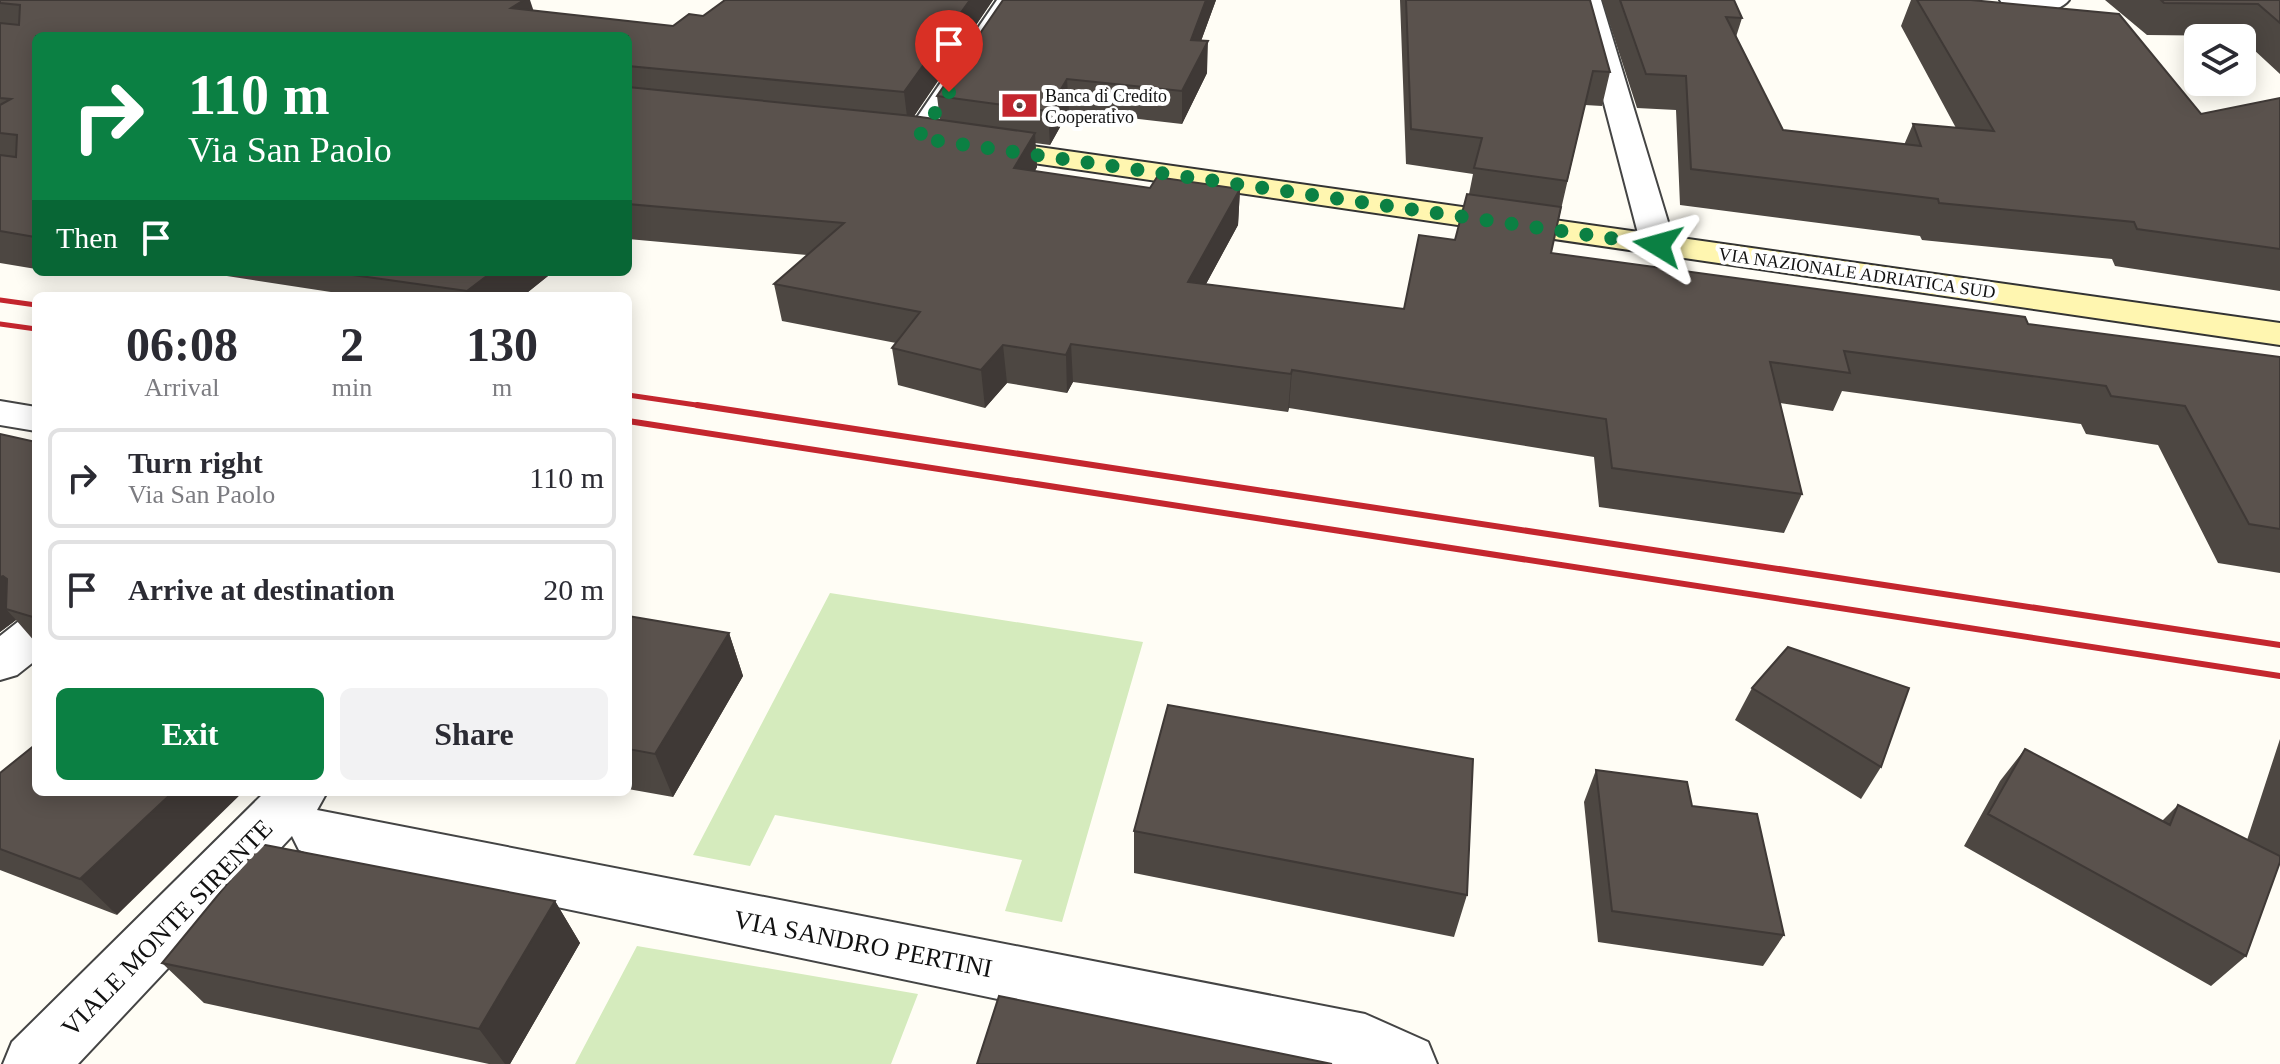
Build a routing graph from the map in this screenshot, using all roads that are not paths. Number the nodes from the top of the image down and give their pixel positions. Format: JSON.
{"nodes":[{"id":1,"x":1009,"y":0,"type":"edge"},
{"id":2,"x":1589,"y":0,"type":"edge"},
{"id":3,"x":2012,"y":0,"type":"edge"},
{"id":4,"x":2057,"y":0,"type":"edge"},
{"id":5,"x":904,"y":137,"type":"joint"},
{"id":6,"x":1658,"y":245,"type":"junction"},
{"id":7,"x":2280,"y":334,"type":"edge"},
{"id":8,"x":32,"y":637,"type":"edge"},
{"id":9,"x":0,"y":662,"type":"edge"},
{"id":10,"x":309,"y":813,"type":"edge"},
{"id":11,"x":35,"y":1064,"type":"edge"},
{"id":12,"x":1405,"y":1064,"type":"edge"}],
"edges":[{"from":1,"to":5,"type":"street"},
{"from":2,"to":6,"type":"street"},
{"from":3,"to":4,"type":"street"},
{"from":5,"to":6,"type":"main road","name":"VIA NAZIONALE ADRIATICA SUD"},
{"from":6,"to":7,"type":"main road","name":"VIA NAZIONALE ADRIATICA SUD"},
{"from":8,"to":9,"type":"street"},
{"from":10,"to":11,"type":"street","name":"VIALE MONTE SIRENTE"},
{"from":10,"to":12,"type":"street","name":"VIA SANDRO PERTINI"}]}
